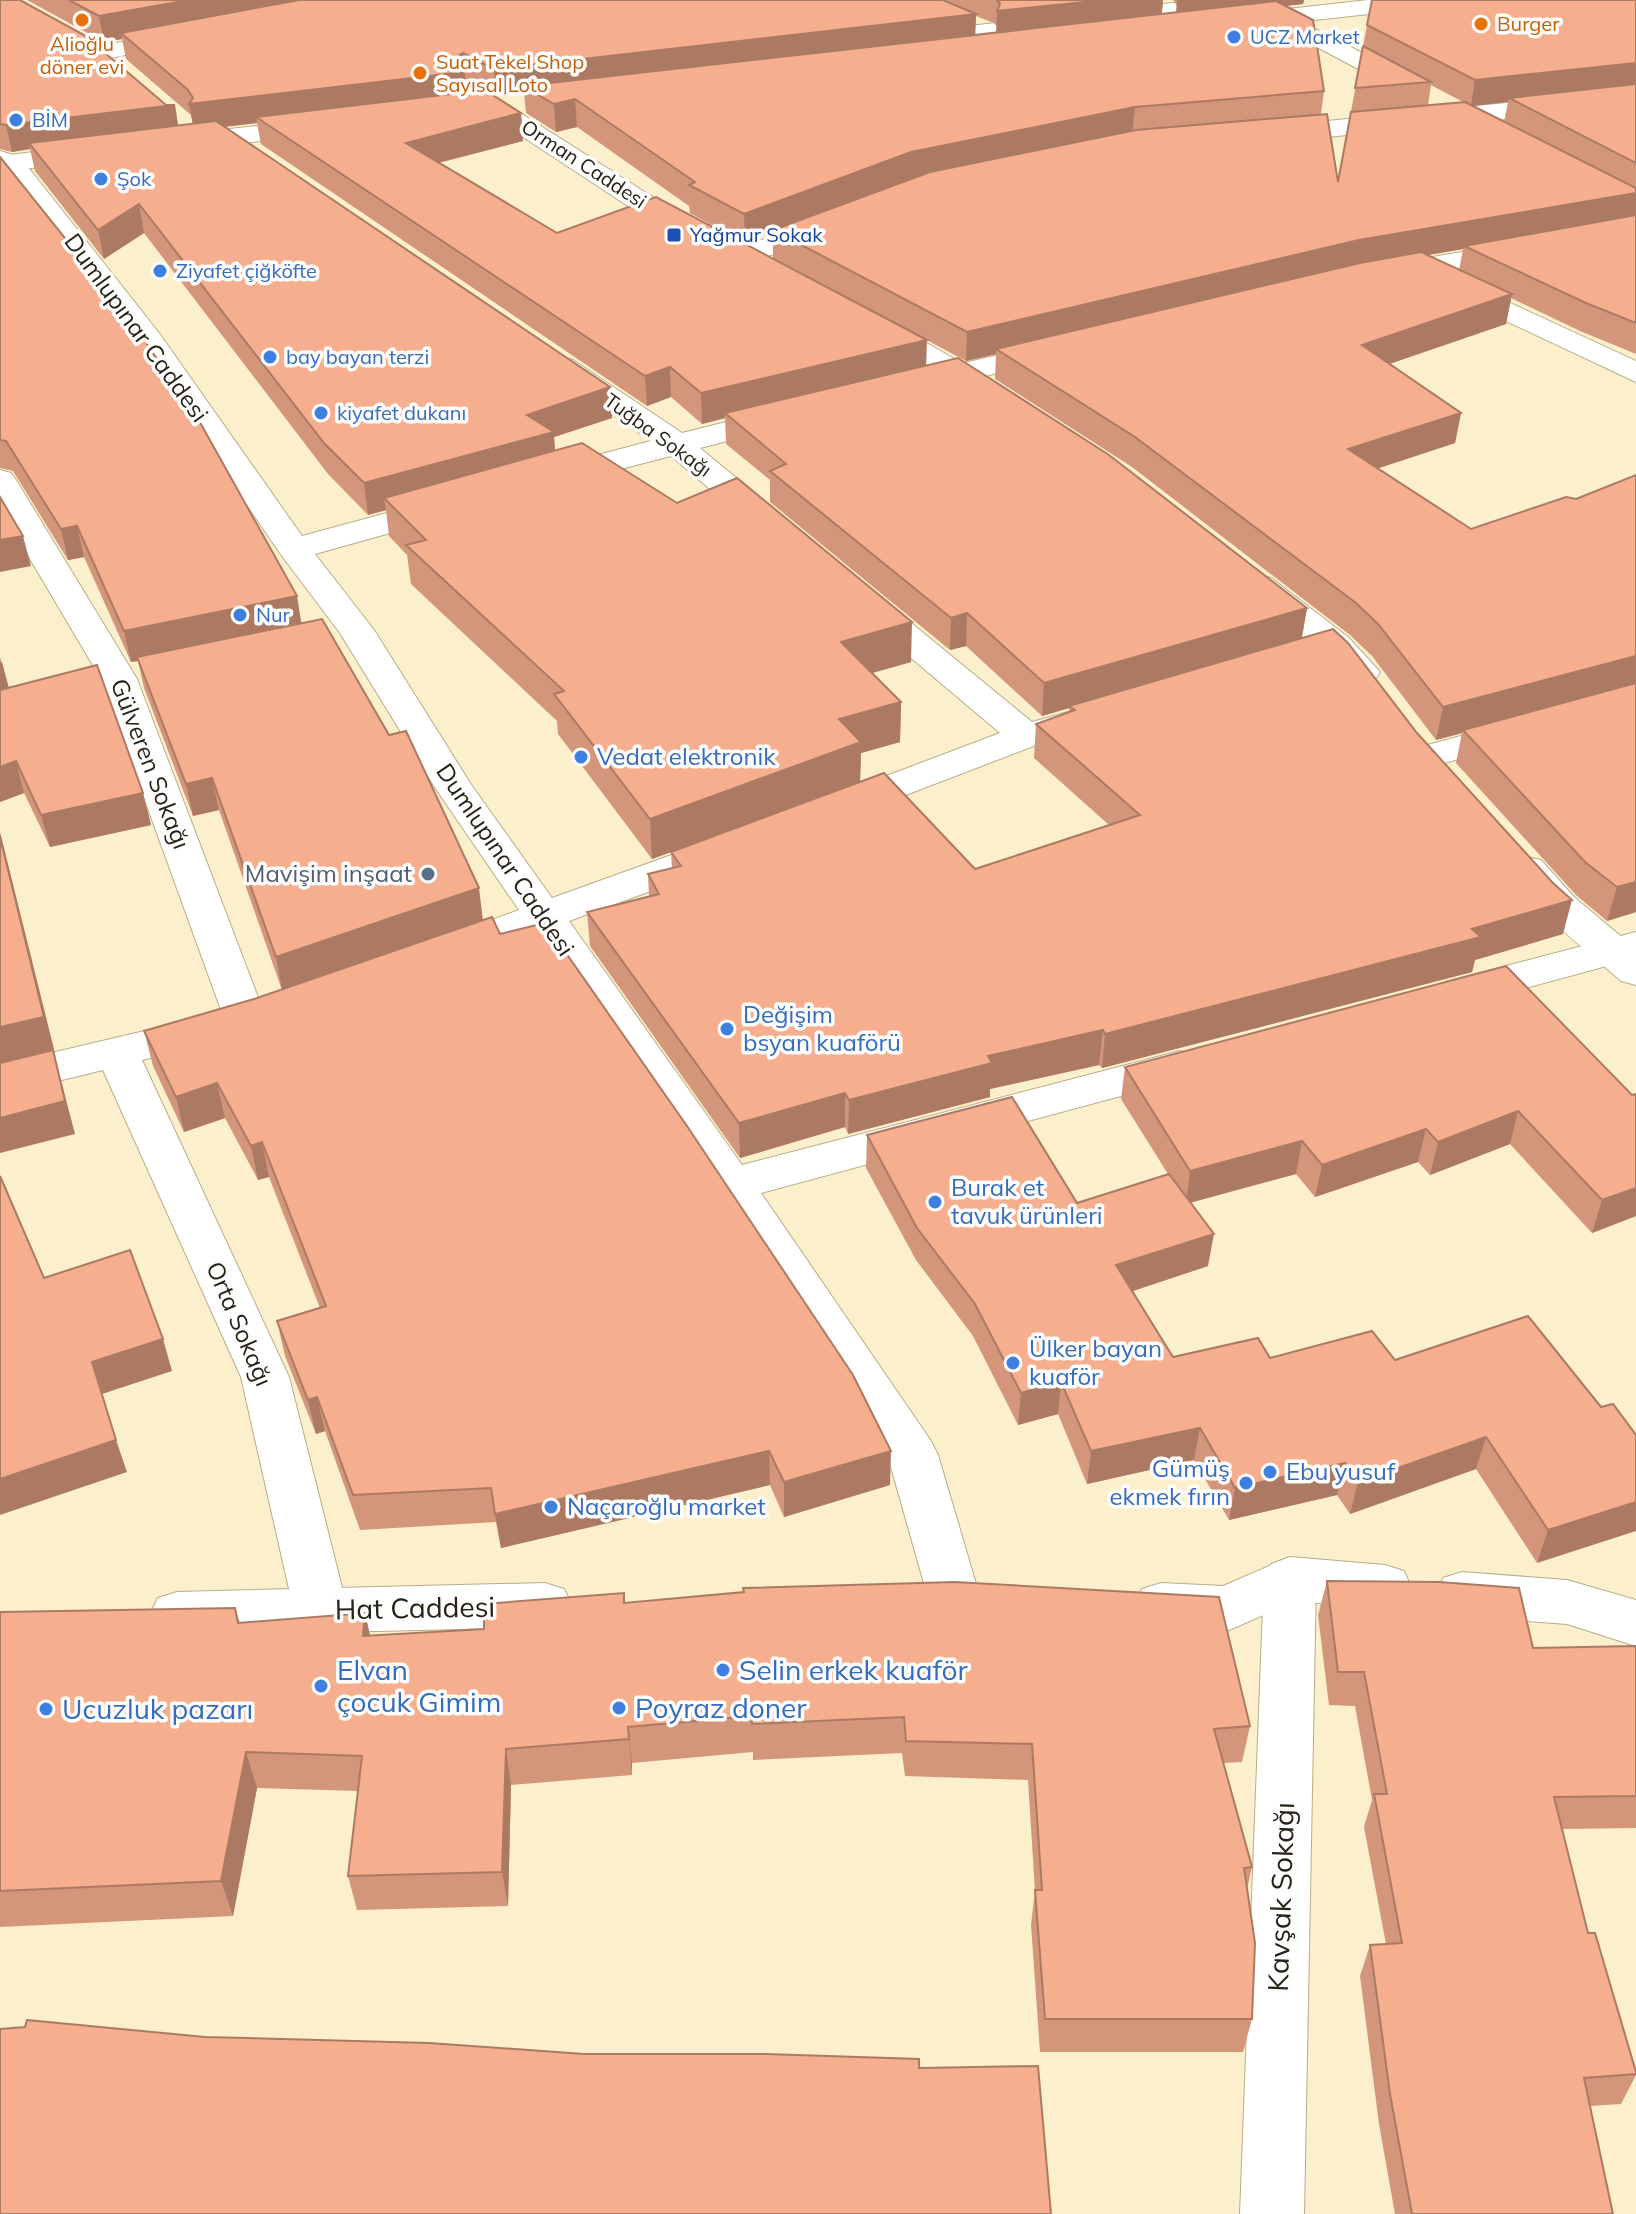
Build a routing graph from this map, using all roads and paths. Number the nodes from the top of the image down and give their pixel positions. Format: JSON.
{"nodes":[{"id":1,"x":1432,"y":0,"type":"edge"},
{"id":2,"x":1161,"y":6,"type":"edge"},
{"id":3,"x":1272,"y":8,"type":"edge"},
{"id":4,"x":935,"y":10,"type":"edge"},
{"id":5,"x":984,"y":31,"type":"junction"},
{"id":6,"x":210,"y":32,"type":"edge"},
{"id":7,"x":72,"y":38,"type":"edge"},
{"id":8,"x":100,"y":53,"type":"junction"},
{"id":9,"x":123,"y":73,"type":"edge"},
{"id":10,"x":558,"y":79,"type":"edge"},
{"id":11,"x":480,"y":98,"type":"junction"},
{"id":12,"x":1636,"y":98,"type":"edge"},
{"id":13,"x":541,"y":101,"type":"edge"},
{"id":14,"x":378,"y":110,"type":"edge"},
{"id":15,"x":1467,"y":117,"type":"junction"},
{"id":16,"x":227,"y":137,"type":"junction"},
{"id":17,"x":1244,"y":137,"type":"edge"},
{"id":18,"x":1506,"y":138,"type":"edge"},
{"id":19,"x":114,"y":142,"type":"edge"},
{"id":20,"x":7,"y":152,"type":"edge"},
{"id":21,"x":267,"y":164,"type":"edge"},
{"id":22,"x":847,"y":217,"type":"edge"},
{"id":23,"x":1636,"y":230,"type":"edge"},
{"id":24,"x":744,"y":256,"type":"junction"},
{"id":25,"x":1416,"y":267,"type":"junction"},
{"id":26,"x":785,"y":278,"type":"edge"},
{"id":27,"x":1355,"y":280,"type":"edge"},
{"id":28,"x":854,"y":314,"type":"edge"},
{"id":29,"x":1082,"y":344,"type":"edge"},
{"id":30,"x":543,"y":353,"type":"edge"},
{"id":31,"x":960,"y":373,"type":"junction"},
{"id":32,"x":1636,"y":373,"type":"edge"},
{"id":33,"x":885,"y":392,"type":"edge"},
{"id":34,"x":1013,"y":408,"type":"edge"},
{"id":35,"x":810,"y":410,"type":"edge"},
{"id":36,"x":675,"y":443,"type":"junction"},
{"id":37,"x":0,"y":480,"type":"edge"},
{"id":38,"x":522,"y":485,"type":"edge"},
{"id":39,"x":477,"y":498,"type":"edge"},
{"id":40,"x":796,"y":544,"type":"edge"},
{"id":41,"x":294,"y":549,"type":"junction"},
{"id":42,"x":1239,"y":570,"type":"edge"},
{"id":43,"x":844,"y":585,"type":"edge"},
{"id":44,"x":1335,"y":645,"type":"junction"},
{"id":45,"x":1291,"y":658,"type":"edge"},
{"id":46,"x":1636,"y":699,"type":"edge"},
{"id":47,"x":1383,"y":700,"type":"edge"},
{"id":48,"x":1129,"y":706,"type":"edge"},
{"id":49,"x":1026,"y":736,"type":"junction"},
{"id":50,"x":1427,"y":757,"type":"edge"},
{"id":51,"x":807,"y":819,"type":"edge"},
{"id":52,"x":734,"y":846,"type":"edge"},
{"id":53,"x":1508,"y":849,"type":"edge"},
{"id":54,"x":544,"y":917,"type":"junction"},
{"id":55,"x":1629,"y":956,"type":"edge"},
{"id":56,"x":410,"y":964,"type":"edge"},
{"id":57,"x":1416,"y":1004,"type":"edge"},
{"id":58,"x":117,"y":1052,"type":"junction"},
{"id":59,"x":1218,"y":1056,"type":"edge"},
{"id":60,"x":0,"y":1080,"type":"edge"},
{"id":61,"x":730,"y":1185,"type":"junction"},
{"id":62,"x":1290,"y":1579,"type":"junction"},
{"id":63,"x":953,"y":1596,"type":"edge"},
{"id":64,"x":1121,"y":1603,"type":"edge"},
{"id":65,"x":590,"y":1604,"type":"edge"},
{"id":66,"x":321,"y":1611,"type":"junction"},
{"id":67,"x":138,"y":1615,"type":"edge"},
{"id":68,"x":1636,"y":1623,"type":"edge"},
{"id":69,"x":1272,"y":2214,"type":"edge"}],
"edges":[{"from":1,"to":3,"type":"street"},
{"from":2,"to":3,"type":"street"},
{"from":2,"to":5,"type":"street"},
{"from":3,"to":5,"type":"street"},
{"from":3,"to":15,"type":"street"},
{"from":4,"to":5,"type":"street"},
{"from":6,"to":8,"type":"street"},
{"from":7,"to":8,"type":"street"},
{"from":8,"to":9,"type":"street"},
{"from":10,"to":11,"type":"street"},
{"from":11,"to":13,"type":"street"},
{"from":11,"to":14,"type":"street"},
{"from":11,"to":24,"type":"street","name":"Orman Caddesi"},
{"from":12,"to":15,"type":"street"},
{"from":15,"to":17,"type":"street"},
{"from":15,"to":18,"type":"street"},
{"from":16,"to":16,"type":"street"},
{"from":16,"to":21,"type":"street"},
{"from":19,"to":20,"type":"street"},
{"from":20,"to":41,"type":"street","name":"Dumlupınar Caddesi"},
{"from":22,"to":24,"type":"street"},
{"from":23,"to":25,"type":"street"},
{"from":24,"to":26,"type":"street","name":"Orman Caddesi"},
{"from":25,"to":27,"type":"street"},
{"from":25,"to":32,"type":"street"},
{"from":28,"to":31,"type":"street"},
{"from":29,"to":31,"type":"street"},
{"from":30,"to":36,"type":"street","name":"Tuğba Sokağı"},
{"from":31,"to":33,"type":"street"},
{"from":31,"to":34,"type":"street"},
{"from":35,"to":36,"type":"street"},
{"from":36,"to":38,"type":"street"},
{"from":36,"to":40,"type":"street","name":"Tuğba Sokağı"},
{"from":37,"to":58,"type":"street","name":"Gülveren Sokağı"},
{"from":39,"to":41,"type":"street"},
{"from":41,"to":54,"type":"street","name":"Dumlupınar Caddesi"},
{"from":42,"to":44,"type":"street"},
{"from":43,"to":49,"type":"street"},
{"from":44,"to":45,"type":"street"},
{"from":44,"to":47,"type":"street"},
{"from":46,"to":50,"type":"street"},
{"from":48,"to":49,"type":"street"},
{"from":49,"to":51,"type":"street"},
{"from":52,"to":54,"type":"street"},
{"from":53,"to":55,"type":"street"},
{"from":54,"to":56,"type":"street"},
{"from":54,"to":61,"type":"street","name":"Dumlupınar Caddesi"},
{"from":55,"to":57,"type":"street"},
{"from":58,"to":60,"type":"street"},
{"from":58,"to":66,"type":"street","name":"Orta Sokağı"},
{"from":59,"to":61,"type":"street"},
{"from":61,"to":63,"type":"street","name":"Dumlupınar Caddesi"},
{"from":62,"to":64,"type":"street"},
{"from":62,"to":68,"type":"street"},
{"from":62,"to":69,"type":"street","name":"Kavşak Sokağı"},
{"from":65,"to":66,"type":"street","name":"Hat Caddesi"},
{"from":66,"to":67,"type":"street","name":"Hat Caddesi"}]}
